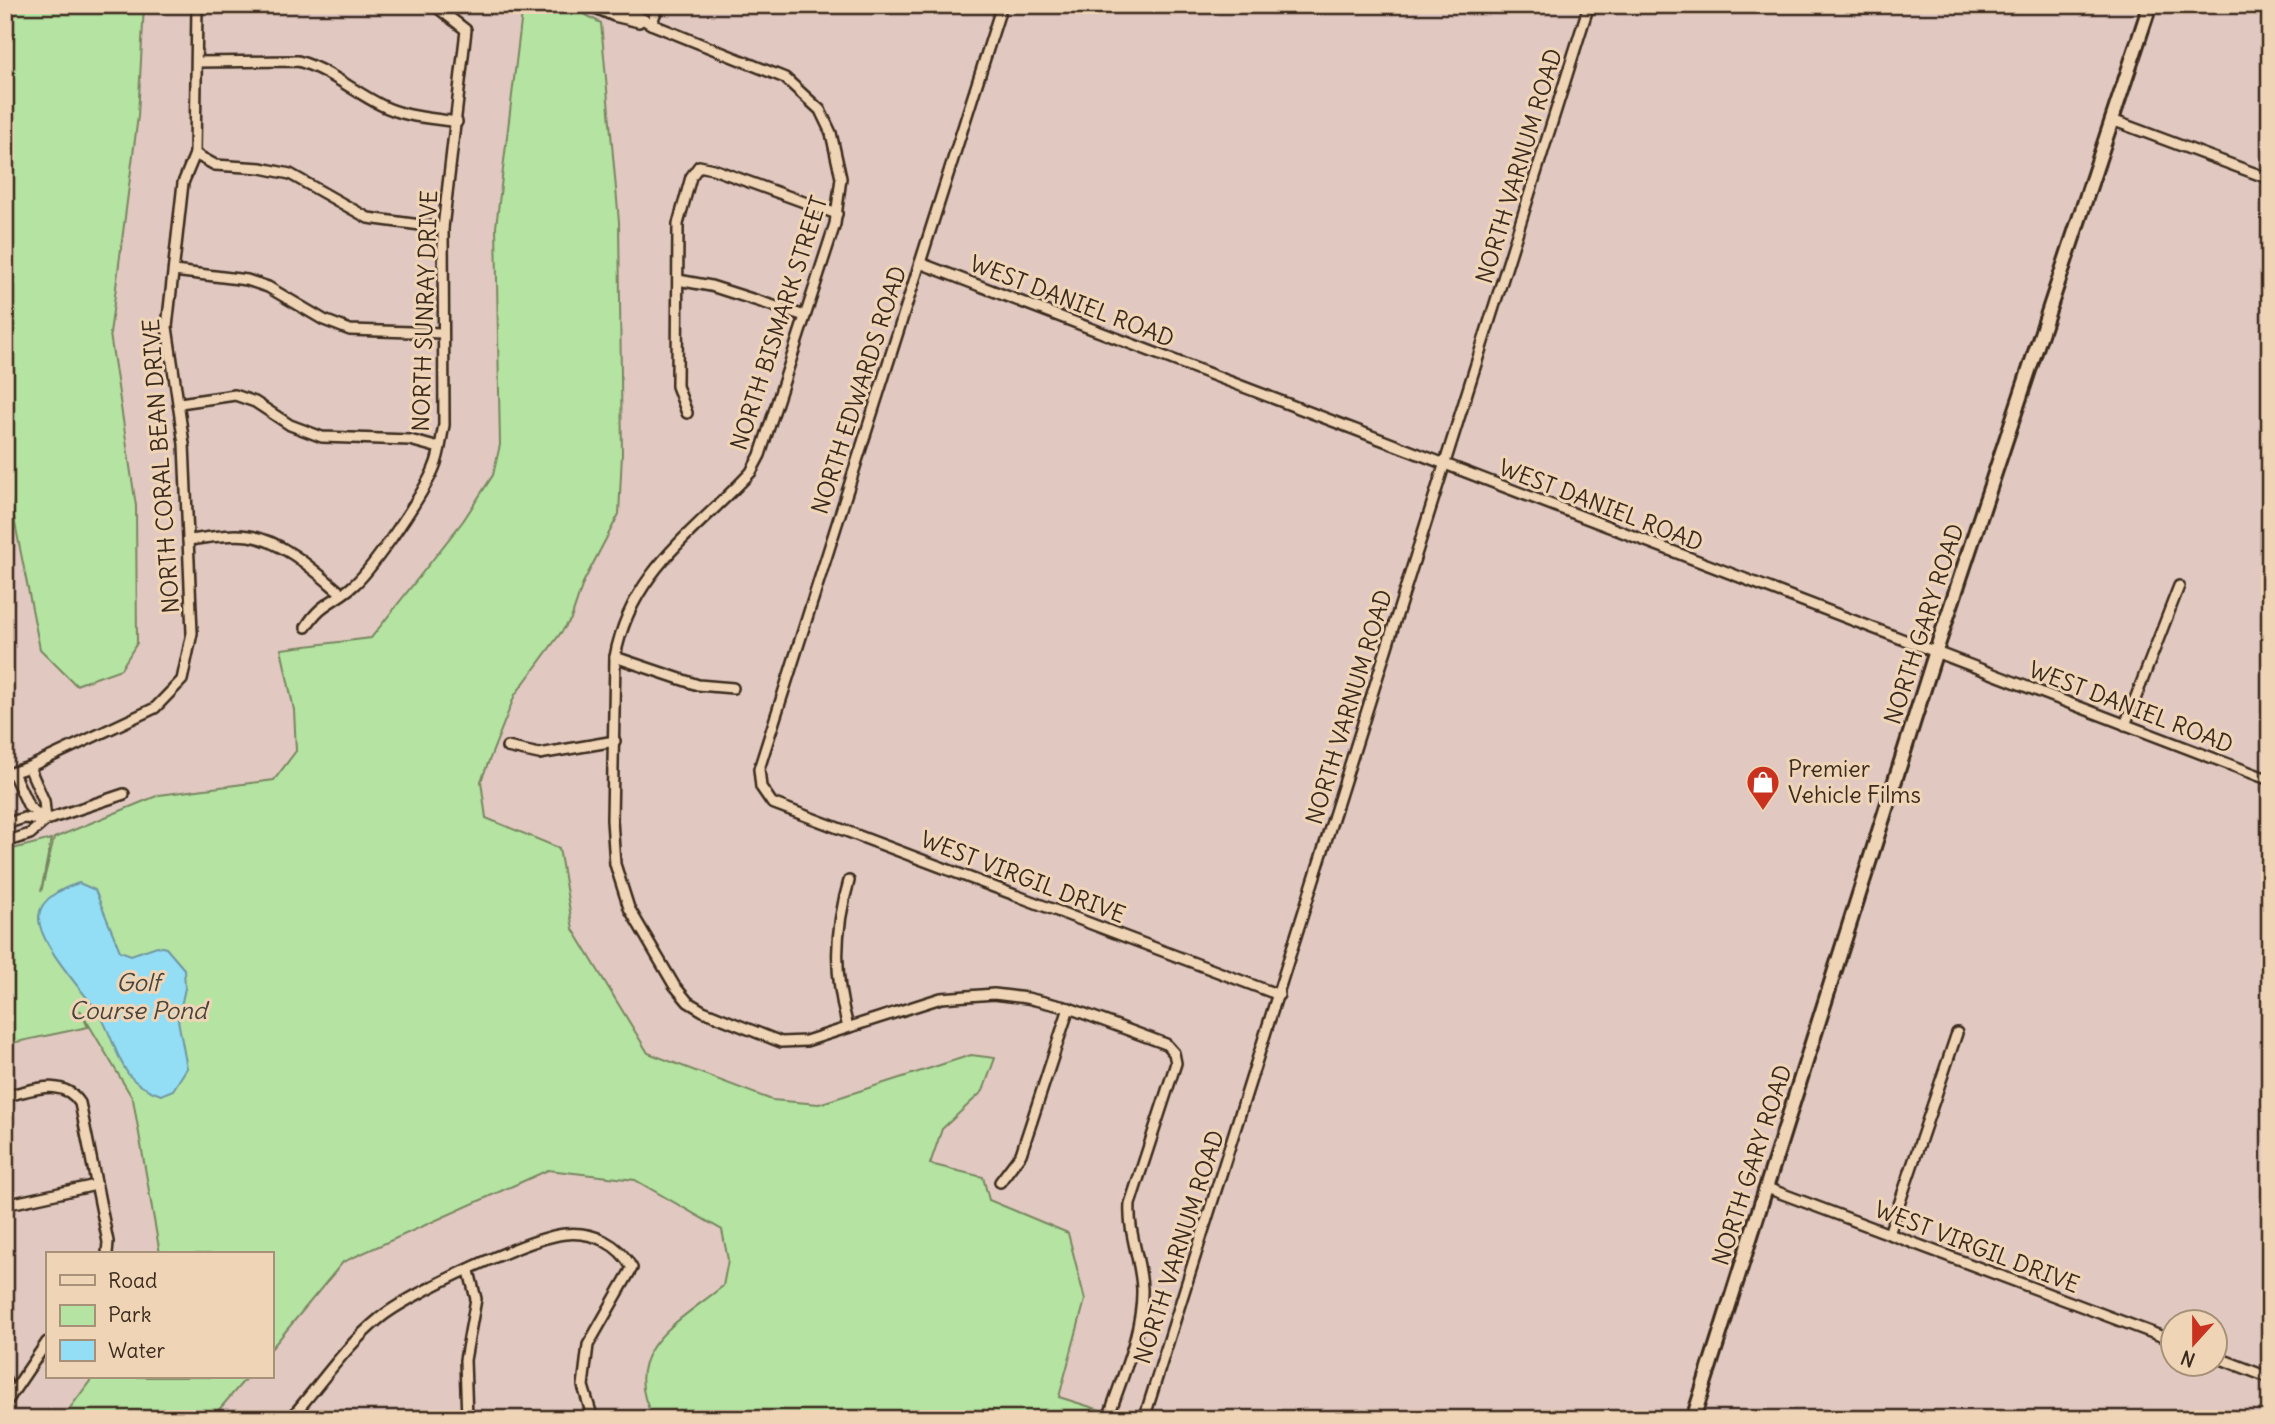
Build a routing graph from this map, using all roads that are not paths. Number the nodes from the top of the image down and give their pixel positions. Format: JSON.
{"nodes":[{"id":1,"x":197,"y":5,"type":"edge"},
{"id":2,"x":434,"y":5,"type":"edge"},
{"id":3,"x":589,"y":5,"type":"edge"},
{"id":4,"x":618,"y":5,"type":"edge"},
{"id":5,"x":659,"y":5,"type":"edge"},
{"id":6,"x":1002,"y":5,"type":"edge"},
{"id":7,"x":1589,"y":5,"type":"edge"},
{"id":8,"x":2150,"y":5,"type":"edge"},
{"id":9,"x":603,"y":8,"type":"edge"},
{"id":10,"x":651,"y":24,"type":"junction"},
{"id":11,"x":197,"y":62,"type":"junction"},
{"id":12,"x":2112,"y":120,"type":"junction"},
{"id":13,"x":457,"y":122,"type":"junction"},
{"id":14,"x":195,"y":154,"type":"junction"},
{"id":15,"x":2270,"y":178,"type":"edge"},
{"id":16,"x":837,"y":214,"type":"junction"},
{"id":17,"x":443,"y":228,"type":"junction"},
{"id":18,"x":919,"y":263,"type":"junction"},
{"id":19,"x":174,"y":271,"type":"junction"},
{"id":20,"x":678,"y":280,"type":"junction"},
{"id":21,"x":805,"y":316,"type":"junction"},
{"id":22,"x":442,"y":333,"type":"junction"},
{"id":23,"x":180,"y":403,"type":"junction"},
{"id":24,"x":687,"y":413,"type":"dead end"},
{"id":25,"x":439,"y":448,"type":"junction"},
{"id":26,"x":1445,"y":466,"type":"junction"},
{"id":27,"x":188,"y":540,"type":"junction"},
{"id":28,"x":2179,"y":586,"type":"dead end"},
{"id":29,"x":342,"y":594,"type":"junction"},
{"id":30,"x":306,"y":627,"type":"dead end"},
{"id":31,"x":1936,"y":654,"type":"junction"},
{"id":32,"x":615,"y":657,"type":"junction"},
{"id":33,"x":733,"y":688,"type":"dead end"},
{"id":34,"x":2125,"y":725,"type":"junction"},
{"id":35,"x":615,"y":741,"type":"junction"},
{"id":36,"x":507,"y":747,"type":"dead end"},
{"id":37,"x":29,"y":767,"type":"junction"},
{"id":38,"x":9,"y":774,"type":"edge"},
{"id":39,"x":2270,"y":780,"type":"edge"},
{"id":40,"x":761,"y":787,"type":"joint"},
{"id":41,"x":124,"y":793,"type":"dead end"},
{"id":42,"x":46,"y":820,"type":"junction"},
{"id":43,"x":5,"y":824,"type":"edge"},
{"id":44,"x":5,"y":842,"type":"edge"},
{"id":45,"x":849,"y":881,"type":"dead end"},
{"id":46,"x":1279,"y":995,"type":"junction"},
{"id":47,"x":1069,"y":1008,"type":"junction"},
{"id":48,"x":848,"y":1027,"type":"junction"},
{"id":49,"x":1957,"y":1033,"type":"dead end"},
{"id":50,"x":5,"y":1096,"type":"edge"},
{"id":51,"x":1000,"y":1182,"type":"dead end"},
{"id":52,"x":96,"y":1185,"type":"junction"},
{"id":53,"x":1766,"y":1188,"type":"junction"},
{"id":54,"x":5,"y":1205,"type":"edge"},
{"id":55,"x":1889,"y":1234,"type":"junction"},
{"id":56,"x":107,"y":1252,"type":"edge"},
{"id":57,"x":468,"y":1271,"type":"junction"},
{"id":58,"x":2160,"y":1336,"type":"edge"},
{"id":59,"x":46,"y":1344,"type":"edge"},
{"id":60,"x":2230,"y":1362,"type":"edge"},
{"id":61,"x":2270,"y":1378,"type":"edge"},
{"id":62,"x":5,"y":1380,"type":"edge"},
{"id":63,"x":8,"y":1401,"type":"edge"},
{"id":64,"x":290,"y":1419,"type":"edge"},
{"id":65,"x":467,"y":1419,"type":"edge"},
{"id":66,"x":593,"y":1419,"type":"edge"},
{"id":67,"x":1108,"y":1419,"type":"edge"},
{"id":68,"x":1144,"y":1419,"type":"edge"},
{"id":69,"x":1693,"y":1419,"type":"edge"}],
"edges":[{"from":1,"to":11,"type":"street","name":"NORTH CORAL BEAN DRIVE"},
{"from":2,"to":13,"type":"street","name":"NORTH SUNRAY DRIVE"},
{"from":3,"to":9,"type":"street"},
{"from":4,"to":10,"type":"street"},
{"from":5,"to":10,"type":"street"},
{"from":6,"to":18,"type":"street","name":"NORTH EDWARDS ROAD"},
{"from":7,"to":26,"type":"street","name":"NORTH VARNUM ROAD"},
{"from":8,"to":12,"type":"street","name":"NORTH GARY ROAD"},
{"from":9,"to":10,"type":"street"},
{"from":10,"to":16,"type":"street","name":"NORTH BISMARK STREET"},
{"from":11,"to":13,"type":"street"},
{"from":11,"to":14,"type":"street","name":"NORTH CORAL BEAN DRIVE"},
{"from":12,"to":15,"type":"street"},
{"from":12,"to":31,"type":"street","name":"NORTH GARY ROAD"},
{"from":13,"to":17,"type":"street","name":"NORTH SUNRAY DRIVE"},
{"from":14,"to":17,"type":"street"},
{"from":14,"to":19,"type":"street","name":"NORTH CORAL BEAN DRIVE"},
{"from":16,"to":20,"type":"street"},
{"from":16,"to":21,"type":"street","name":"NORTH BISMARK STREET"},
{"from":17,"to":22,"type":"street","name":"NORTH SUNRAY DRIVE"},
{"from":18,"to":26,"type":"street","name":"WEST DANIEL ROAD"},
{"from":18,"to":40,"type":"street","name":"NORTH EDWARDS ROAD"},
{"from":19,"to":22,"type":"street"},
{"from":19,"to":23,"type":"street","name":"NORTH CORAL BEAN DRIVE"},
{"from":20,"to":21,"type":"street"},
{"from":20,"to":24,"type":"street"},
{"from":21,"to":32,"type":"street","name":"NORTH BISMARK STREET"},
{"from":22,"to":25,"type":"street","name":"NORTH SUNRAY DRIVE"},
{"from":23,"to":25,"type":"street"},
{"from":23,"to":27,"type":"street","name":"NORTH CORAL BEAN DRIVE"},
{"from":25,"to":29,"type":"street","name":"NORTH SUNRAY DRIVE"},
{"from":26,"to":31,"type":"street","name":"WEST DANIEL ROAD"},
{"from":26,"to":46,"type":"street","name":"NORTH VARNUM ROAD"},
{"from":27,"to":29,"type":"street"},
{"from":27,"to":37,"type":"street","name":"NORTH CORAL BEAN DRIVE"},
{"from":28,"to":34,"type":"street"},
{"from":29,"to":30,"type":"street","name":"NORTH SUNRAY DRIVE"},
{"from":31,"to":34,"type":"street","name":"WEST DANIEL ROAD"},
{"from":31,"to":53,"type":"street","name":"NORTH GARY ROAD"},
{"from":32,"to":33,"type":"street"},
{"from":32,"to":35,"type":"street","name":"NORTH BISMARK STREET"},
{"from":34,"to":39,"type":"street","name":"WEST DANIEL ROAD"},
{"from":35,"to":36,"type":"street"},
{"from":35,"to":48,"type":"street","name":"NORTH BISMARK STREET"},
{"from":37,"to":38,"type":"street","name":"NORTH CORAL BEAN DRIVE"},
{"from":37,"to":42,"type":"street"},
{"from":38,"to":42,"type":"street"},
{"from":40,"to":46,"type":"street","name":"WEST VIRGIL DRIVE"},
{"from":41,"to":42,"type":"street"},
{"from":42,"to":43,"type":"street"},
{"from":42,"to":44,"type":"street"},
{"from":45,"to":48,"type":"street"},
{"from":46,"to":68,"type":"street","name":"NORTH VARNUM ROAD"},
{"from":47,"to":48,"type":"street","name":"NORTH BISMARK STREET"},
{"from":47,"to":51,"type":"street"},
{"from":47,"to":67,"type":"street","name":"NORTH BISMARK STREET"},
{"from":49,"to":55,"type":"street"},
{"from":50,"to":52,"type":"street"},
{"from":52,"to":54,"type":"street"},
{"from":52,"to":56,"type":"street"},
{"from":53,"to":55,"type":"street","name":"WEST VIRGIL DRIVE"},
{"from":53,"to":69,"type":"street","name":"NORTH GARY ROAD"},
{"from":55,"to":58,"type":"street","name":"WEST VIRGIL DRIVE"},
{"from":57,"to":64,"type":"street"},
{"from":57,"to":65,"type":"street"},
{"from":57,"to":66,"type":"street"},
{"from":59,"to":63,"type":"street"},
{"from":60,"to":61,"type":"street"},
{"from":62,"to":63,"type":"street"}]}
